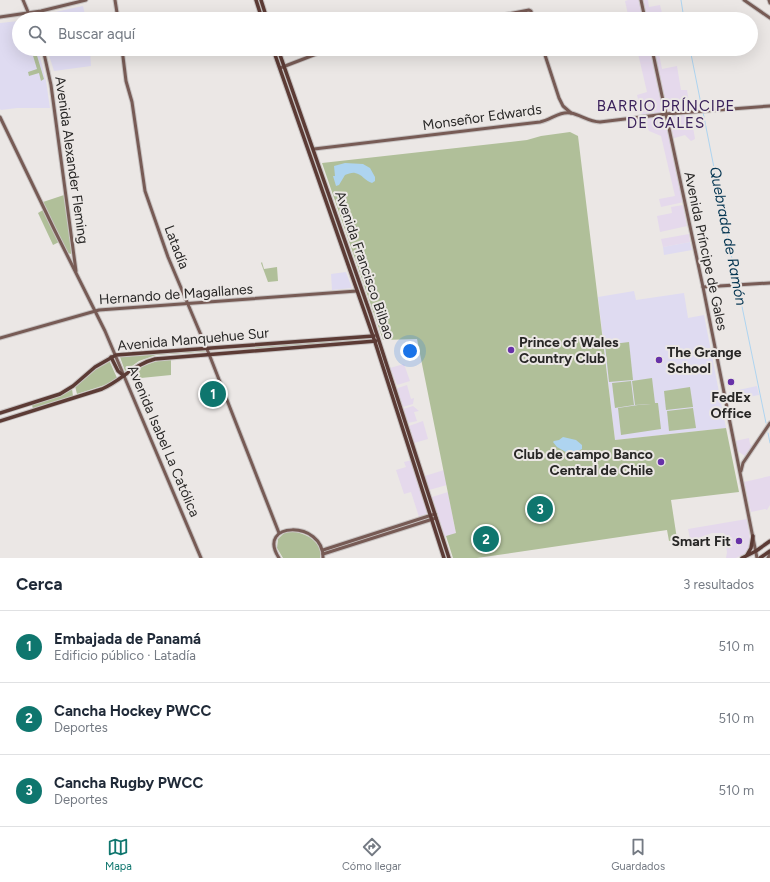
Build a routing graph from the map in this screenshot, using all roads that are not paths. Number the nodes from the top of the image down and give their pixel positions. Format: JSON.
{"nodes":[{"id":1,"x":23,"y":0,"type":"edge"},
{"id":2,"x":86,"y":0,"type":"edge"},
{"id":3,"x":115,"y":0,"type":"edge"},
{"id":4,"x":256,"y":0,"type":"edge"},
{"id":5,"x":261,"y":0,"type":"edge"},
{"id":6,"x":641,"y":0,"type":"edge"},
{"id":7,"x":744,"y":0,"type":"edge"},
{"id":8,"x":28,"y":12,"type":"edge"},
{"id":9,"x":37,"y":12,"type":"edge"},
{"id":10,"x":117,"y":12,"type":"edge"},
{"id":11,"x":260,"y":12,"type":"edge"},
{"id":12,"x":265,"y":12,"type":"edge"},
{"id":13,"x":644,"y":12,"type":"edge"},
{"id":14,"x":12,"y":16,"type":"edge"},
{"id":15,"x":769,"y":16,"type":"edge"},
{"id":16,"x":0,"y":18,"type":"edge"},
{"id":17,"x":44,"y":56,"type":"edge"},
{"id":18,"x":123,"y":56,"type":"edge"},
{"id":19,"x":276,"y":56,"type":"edge"},
{"id":20,"x":280,"y":56,"type":"edge"},
{"id":21,"x":311,"y":56,"type":"edge"},
{"id":22,"x":545,"y":56,"type":"edge"},
{"id":23,"x":654,"y":56,"type":"edge"},
{"id":24,"x":284,"y":66,"type":"junction"},
{"id":25,"x":280,"y":68,"type":"junction"},
{"id":26,"x":770,"y":106,"type":"edge"},
{"id":27,"x":571,"y":114,"type":"junction"},
{"id":28,"x":666,"y":114,"type":"junction"},
{"id":29,"x":0,"y":117,"type":"edge"},
{"id":30,"x":307,"y":144,"type":"junction"},
{"id":31,"x":314,"y":149,"type":"junction"},
{"id":32,"x":77,"y":274,"type":"junction"},
{"id":33,"x":770,"y":283,"type":"edge"},
{"id":34,"x":703,"y":287,"type":"junction"},
{"id":35,"x":357,"y":291,"type":"junction"},
{"id":36,"x":363,"y":292,"type":"junction"},
{"id":37,"x":188,"y":303,"type":"junction"},
{"id":38,"x":95,"y":311,"type":"junction"},
{"id":39,"x":373,"y":336,"type":"junction"},
{"id":40,"x":378,"y":336,"type":"junction"},
{"id":41,"x":0,"y":338,"type":"edge"},
{"id":42,"x":379,"y":341,"type":"junction"},
{"id":43,"x":375,"y":342,"type":"junction"},
{"id":44,"x":207,"y":349,"type":"junction"},
{"id":45,"x":116,"y":354,"type":"junction"},
{"id":46,"x":209,"y":354,"type":"junction"},
{"id":47,"x":111,"y":357,"type":"junction"},
{"id":48,"x":124,"y":376,"type":"junction"},
{"id":49,"x":0,"y":413,"type":"edge"},
{"id":50,"x":0,"y":421,"type":"edge"},
{"id":51,"x":768,"y":427,"type":"edge"},
{"id":52,"x":741,"y":476,"type":"junction"},
{"id":53,"x":433,"y":517,"type":"junction"},
{"id":54,"x":279,"y":533,"type":"junction"},
{"id":55,"x":753,"y":536,"type":"junction"},
{"id":56,"x":770,"y":541,"type":"edge"},
{"id":57,"x":756,"y":551,"type":"junction"},
{"id":58,"x":323,"y":552,"type":"junction"},
{"id":59,"x":770,"y":552,"type":"edge"},
{"id":60,"x":744,"y":557,"type":"edge"},
{"id":61,"x":201,"y":558,"type":"edge"},
{"id":62,"x":278,"y":558,"type":"edge"},
{"id":63,"x":323,"y":558,"type":"edge"},
{"id":64,"x":444,"y":558,"type":"edge"},
{"id":65,"x":449,"y":558,"type":"edge"},
{"id":66,"x":759,"y":558,"type":"edge"},
{"id":67,"x":768,"y":558,"type":"edge"}],
"edges":[{"from":1,"to":8,"type":"street"},
{"from":2,"to":9,"type":"street"},
{"from":3,"to":10,"type":"street"},
{"from":4,"to":11,"type":"main road"},
{"from":5,"to":12,"type":"main road"},
{"from":6,"to":13,"type":"street"},
{"from":7,"to":15,"type":"street"},
{"from":14,"to":16,"type":"street"},
{"from":17,"to":32,"type":"street","name":"Avenida Alexander Fleming"},
{"from":18,"to":37,"type":"street","name":"Latadía"},
{"from":19,"to":25,"type":"main road","name":"Avenida Francisco Bilbao"},
{"from":20,"to":24,"type":"main road","name":"Avenida Francisco Bilbao"},
{"from":21,"to":24,"type":"street"},
{"from":22,"to":27,"type":"street"},
{"from":23,"to":28,"type":"street","name":"Avenida Príncipe de Gales"},
{"from":24,"to":25,"type":"street"},
{"from":24,"to":31,"type":"main road","name":"Avenida Francisco Bilbao"},
{"from":25,"to":30,"type":"main road","name":"Avenida Francisco Bilbao"},
{"from":26,"to":28,"type":"street","name":"Monseñor Edwards"},
{"from":27,"to":28,"type":"street","name":"Monseñor Edwards"},
{"from":27,"to":31,"type":"street","name":"Monseñor Edwards"},
{"from":28,"to":34,"type":"street","name":"Avenida Príncipe de Gales"},
{"from":29,"to":32,"type":"street","name":"Avenida Isabel La Católica"},
{"from":30,"to":31,"type":"main road"},
{"from":30,"to":35,"type":"main road","name":"Avenida Francisco Bilbao"},
{"from":31,"to":36,"type":"main road","name":"Avenida Francisco Bilbao"},
{"from":32,"to":38,"type":"street","name":"Avenida Isabel La Católica"},
{"from":33,"to":34,"type":"street"},
{"from":34,"to":52,"type":"street","name":"Avenida Príncipe de Gales"},
{"from":35,"to":36,"type":"main road"},
{"from":35,"to":37,"type":"street","name":"Hernando de Magallanes"},
{"from":35,"to":39,"type":"main road","name":"Avenida Francisco Bilbao"},
{"from":36,"to":40,"type":"main road","name":"Avenida Francisco Bilbao"},
{"from":37,"to":38,"type":"street","name":"Hernando de Magallanes"},
{"from":37,"to":44,"type":"street","name":"Latadía"},
{"from":38,"to":41,"type":"street","name":"Hernando de Magallanes"},
{"from":38,"to":45,"type":"street","name":"Avenida Isabel La Católica"},
{"from":39,"to":40,"type":"main road","name":"Avenida Manquehue Sur"},
{"from":39,"to":43,"type":"main road","name":"Avenida Francisco Bilbao"},
{"from":39,"to":44,"type":"main road","name":"Avenida Manquehue Sur"},
{"from":40,"to":42,"type":"main road","name":"Avenida Francisco Bilbao"},
{"from":42,"to":43,"type":"main road","name":"Avenida Manquehue Sur"},
{"from":42,"to":53,"type":"main road","name":"Avenida Francisco Bilbao"},
{"from":43,"to":46,"type":"main road","name":"Avenida Manquehue Sur"},
{"from":43,"to":53,"type":"main road","name":"Avenida Francisco Bilbao"},
{"from":44,"to":45,"type":"main road","name":"Avenida Manquehue Sur"},
{"from":44,"to":46,"type":"street","name":"Latadía"},
{"from":45,"to":47,"type":"main road","name":"Avenida Manquehue Sur"},
{"from":45,"to":48,"type":"street","name":"Avenida Isabel La Católica"},
{"from":46,"to":48,"type":"main road","name":"Avenida Manquehue Sur"},
{"from":46,"to":54,"type":"street","name":"Latadía"},
{"from":47,"to":48,"type":"main road"},
{"from":47,"to":49,"type":"main road","name":"Avenida Manquehue Sur"},
{"from":48,"to":50,"type":"main road","name":"Avenida Manquehue Sur"},
{"from":48,"to":61,"type":"street","name":"Avenida Isabel La Católica"},
{"from":51,"to":52,"type":"street"},
{"from":52,"to":55,"type":"street","name":"Avenida Príncipe de Gales"},
{"from":53,"to":58,"type":"street"},
{"from":53,"to":64,"type":"main road","name":"Avenida Francisco Bilbao"},
{"from":53,"to":65,"type":"main road","name":"Avenida Francisco Bilbao"},
{"from":54,"to":58,"type":"street"},
{"from":54,"to":62,"type":"street"},
{"from":55,"to":57,"type":"street","name":"Avenida Príncipe de Gales"},
{"from":55,"to":60,"type":"main road"},
{"from":56,"to":57,"type":"main road"},
{"from":57,"to":60,"type":"main road"},
{"from":57,"to":66,"type":"street","name":"Avenida Príncipe de Gales"},
{"from":58,"to":63,"type":"street"},
{"from":59,"to":66,"type":"main road"},
{"from":59,"to":67,"type":"street"}]}
